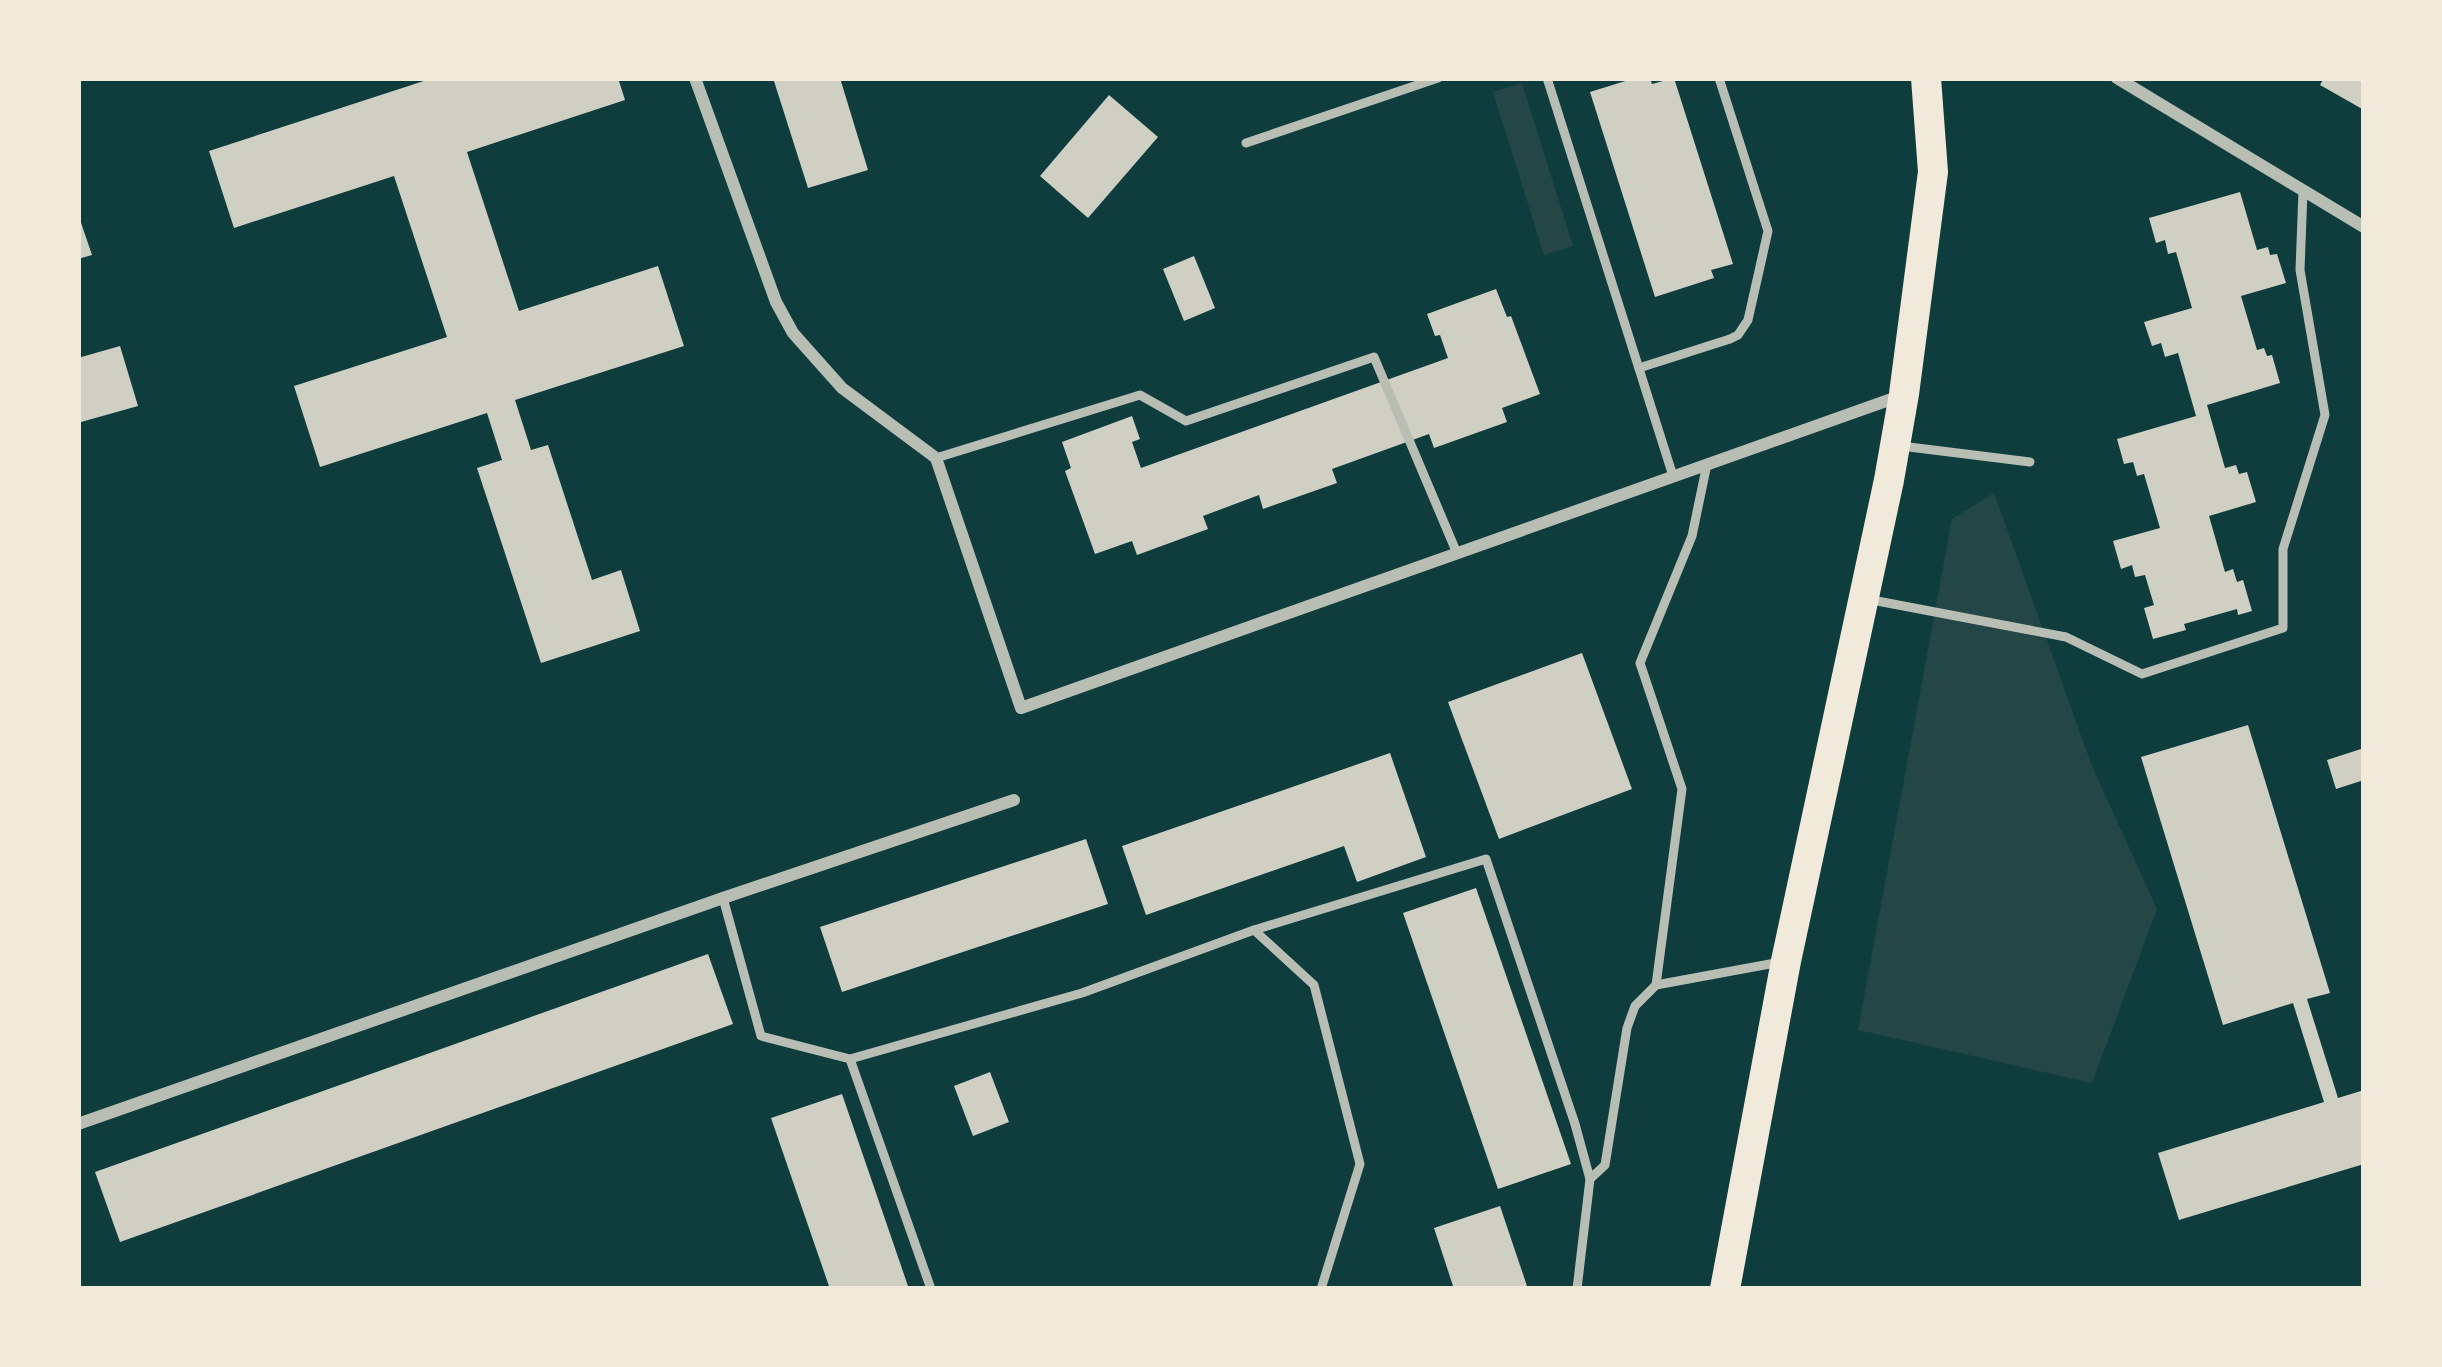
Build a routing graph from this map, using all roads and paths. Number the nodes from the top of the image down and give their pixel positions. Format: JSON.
{"nodes":[{"id":1,"x":695,"y":78,"type":"edge"},
{"id":2,"x":1438,"y":78,"type":"edge"},
{"id":3,"x":1547,"y":78,"type":"edge"},
{"id":4,"x":1720,"y":78,"type":"edge"},
{"id":5,"x":1927,"y":78,"type":"edge"},
{"id":6,"x":2116,"y":78,"type":"edge"},
{"id":7,"x":1246,"y":142,"type":"dead end"},
{"id":8,"x":2303,"y":190,"type":"junction"},
{"id":9,"x":2364,"y":226,"type":"edge"},
{"id":10,"x":1639,"y":368,"type":"junction"},
{"id":11,"x":1904,"y":394,"type":"junction"},
{"id":12,"x":1895,"y":446,"type":"junction"},
{"id":13,"x":936,"y":458,"type":"junction"},
{"id":14,"x":2030,"y":462,"type":"dead end"},
{"id":15,"x":1707,"y":464,"type":"junction"},
{"id":16,"x":1672,"y":476,"type":"junction"},
{"id":17,"x":1456,"y":551,"type":"junction"},
{"id":18,"x":1864,"y":598,"type":"junction"},
{"id":19,"x":1014,"y":800,"type":"dead end"},
{"id":20,"x":723,"y":898,"type":"junction"},
{"id":21,"x":1254,"y":930,"type":"junction"},
{"id":22,"x":1786,"y":961,"type":"junction"},
{"id":23,"x":1656,"y":985,"type":"junction"},
{"id":24,"x":850,"y":1059,"type":"junction"},
{"id":25,"x":78,"y":1124,"type":"edge"},
{"id":26,"x":1590,"y":1179,"type":"junction"},
{"id":27,"x":932,"y":1289,"type":"edge"},
{"id":28,"x":1322,"y":1289,"type":"edge"},
{"id":29,"x":1577,"y":1289,"type":"edge"},
{"id":30,"x":1725,"y":1289,"type":"edge"}],
"edges":[{"from":1,"to":13,"type":"street"},
{"from":2,"to":7,"type":"lane"},
{"from":3,"to":10,"type":"lane"},
{"from":4,"to":10,"type":"lane"},
{"from":5,"to":11,"type":"main road"},
{"from":6,"to":8,"type":"street"},
{"from":8,"to":9,"type":"street"},
{"from":8,"to":18,"type":"lane"},
{"from":10,"to":16,"type":"lane"},
{"from":11,"to":12,"type":"main road"},
{"from":11,"to":15,"type":"street"},
{"from":12,"to":14,"type":"lane"},
{"from":12,"to":18,"type":"main road"},
{"from":13,"to":17,"type":"lane"},
{"from":13,"to":17,"type":"street"},
{"from":15,"to":16,"type":"street"},
{"from":15,"to":23,"type":"lane"},
{"from":16,"to":17,"type":"street"},
{"from":18,"to":22,"type":"main road"},
{"from":19,"to":20,"type":"street"},
{"from":20,"to":24,"type":"lane"},
{"from":20,"to":25,"type":"street"},
{"from":21,"to":24,"type":"lane"},
{"from":21,"to":26,"type":"lane"},
{"from":21,"to":28,"type":"lane"},
{"from":22,"to":23,"type":"lane"},
{"from":22,"to":30,"type":"main road"},
{"from":23,"to":26,"type":"lane"},
{"from":24,"to":27,"type":"lane"},
{"from":26,"to":29,"type":"lane"}]}
